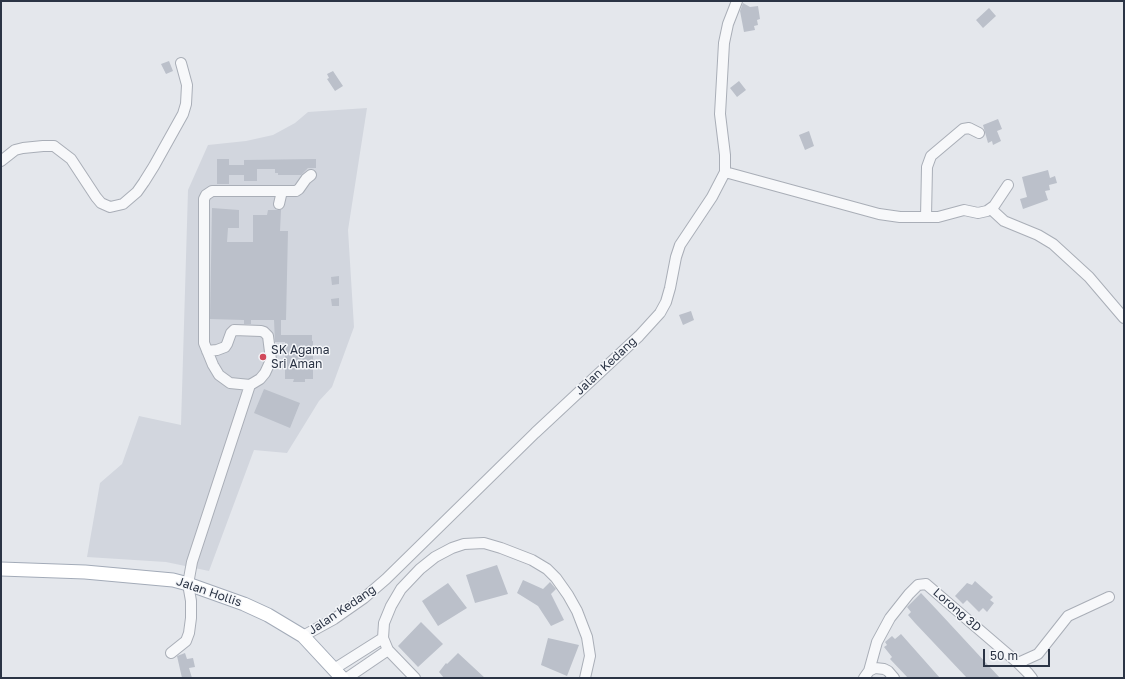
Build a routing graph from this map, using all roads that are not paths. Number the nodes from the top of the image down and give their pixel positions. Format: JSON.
{"nodes":[{"id":1,"x":737,"y":1,"type":"edge"},
{"id":2,"x":181,"y":63,"type":"dead end"},
{"id":3,"x":979,"y":133,"type":"dead end"},
{"id":4,"x":1,"y":161,"type":"edge"},
{"id":5,"x":725,"y":172,"type":"junction"},
{"id":6,"x":311,"y":175,"type":"dead end"},
{"id":7,"x":1008,"y":185,"type":"dead end"},
{"id":8,"x":278,"y":191,"type":"junction"},
{"id":9,"x":276,"y":204,"type":"dead end"},
{"id":10,"x":991,"y":209,"type":"junction"},
{"id":11,"x":926,"y":217,"type":"junction"},
{"id":12,"x":1124,"y":318,"type":"edge"},
{"id":13,"x":207,"y":351,"type":"junction"},
{"id":14,"x":250,"y":385,"type":"junction"},
{"id":15,"x":1,"y":569,"type":"edge"},
{"id":16,"x":188,"y":584,"type":"junction"},
{"id":17,"x":1110,"y":597,"type":"dead end"},
{"id":18,"x":303,"y":636,"type":"junction"},
{"id":19,"x":383,"y":638,"type":"junction"},
{"id":20,"x":388,"y":650,"type":"junction"},
{"id":21,"x":171,"y":653,"type":"dead end"},
{"id":22,"x":1018,"y":663,"type":"junction"},
{"id":23,"x":338,"y":673,"type":"edge"},
{"id":24,"x":866,"y":674,"type":"edge"},
{"id":25,"x":346,"y":678,"type":"edge"},
{"id":26,"x":415,"y":678,"type":"edge"},
{"id":27,"x":585,"y":678,"type":"edge"},
{"id":28,"x":894,"y":678,"type":"edge"},
{"id":29,"x":1032,"y":678,"type":"edge"}],
"edges":[{"from":1,"to":5,"type":"street","name":"Jalan Kedang"},
{"from":2,"to":4,"type":"street"},
{"from":3,"to":11,"type":"street"},
{"from":5,"to":11,"type":"street"},
{"from":5,"to":18,"type":"street","name":"Jalan Kedang"},
{"from":6,"to":8,"type":"street"},
{"from":7,"to":10,"type":"street"},
{"from":8,"to":9,"type":"street"},
{"from":8,"to":13,"type":"street"},
{"from":10,"to":11,"type":"street"},
{"from":10,"to":12,"type":"street"},
{"from":13,"to":14,"type":"street"},
{"from":13,"to":14,"type":"street"},
{"from":14,"to":16,"type":"street"},
{"from":15,"to":16,"type":"main road","name":"Jalan Hollis"},
{"from":16,"to":18,"type":"main road","name":"Jalan Hollis"},
{"from":16,"to":21,"type":"street"},
{"from":17,"to":22,"type":"street"},
{"from":18,"to":23,"type":"main road","name":"Jalan Hollis"},
{"from":19,"to":20,"type":"street"},
{"from":19,"to":23,"type":"street"},
{"from":19,"to":27,"type":"street"},
{"from":20,"to":25,"type":"street"},
{"from":20,"to":26,"type":"street"},
{"from":22,"to":24,"type":"street","name":"Lorong 3D"},
{"from":22,"to":29,"type":"street","name":"Lorong 3D"},
{"from":24,"to":28,"type":"street"}]}
